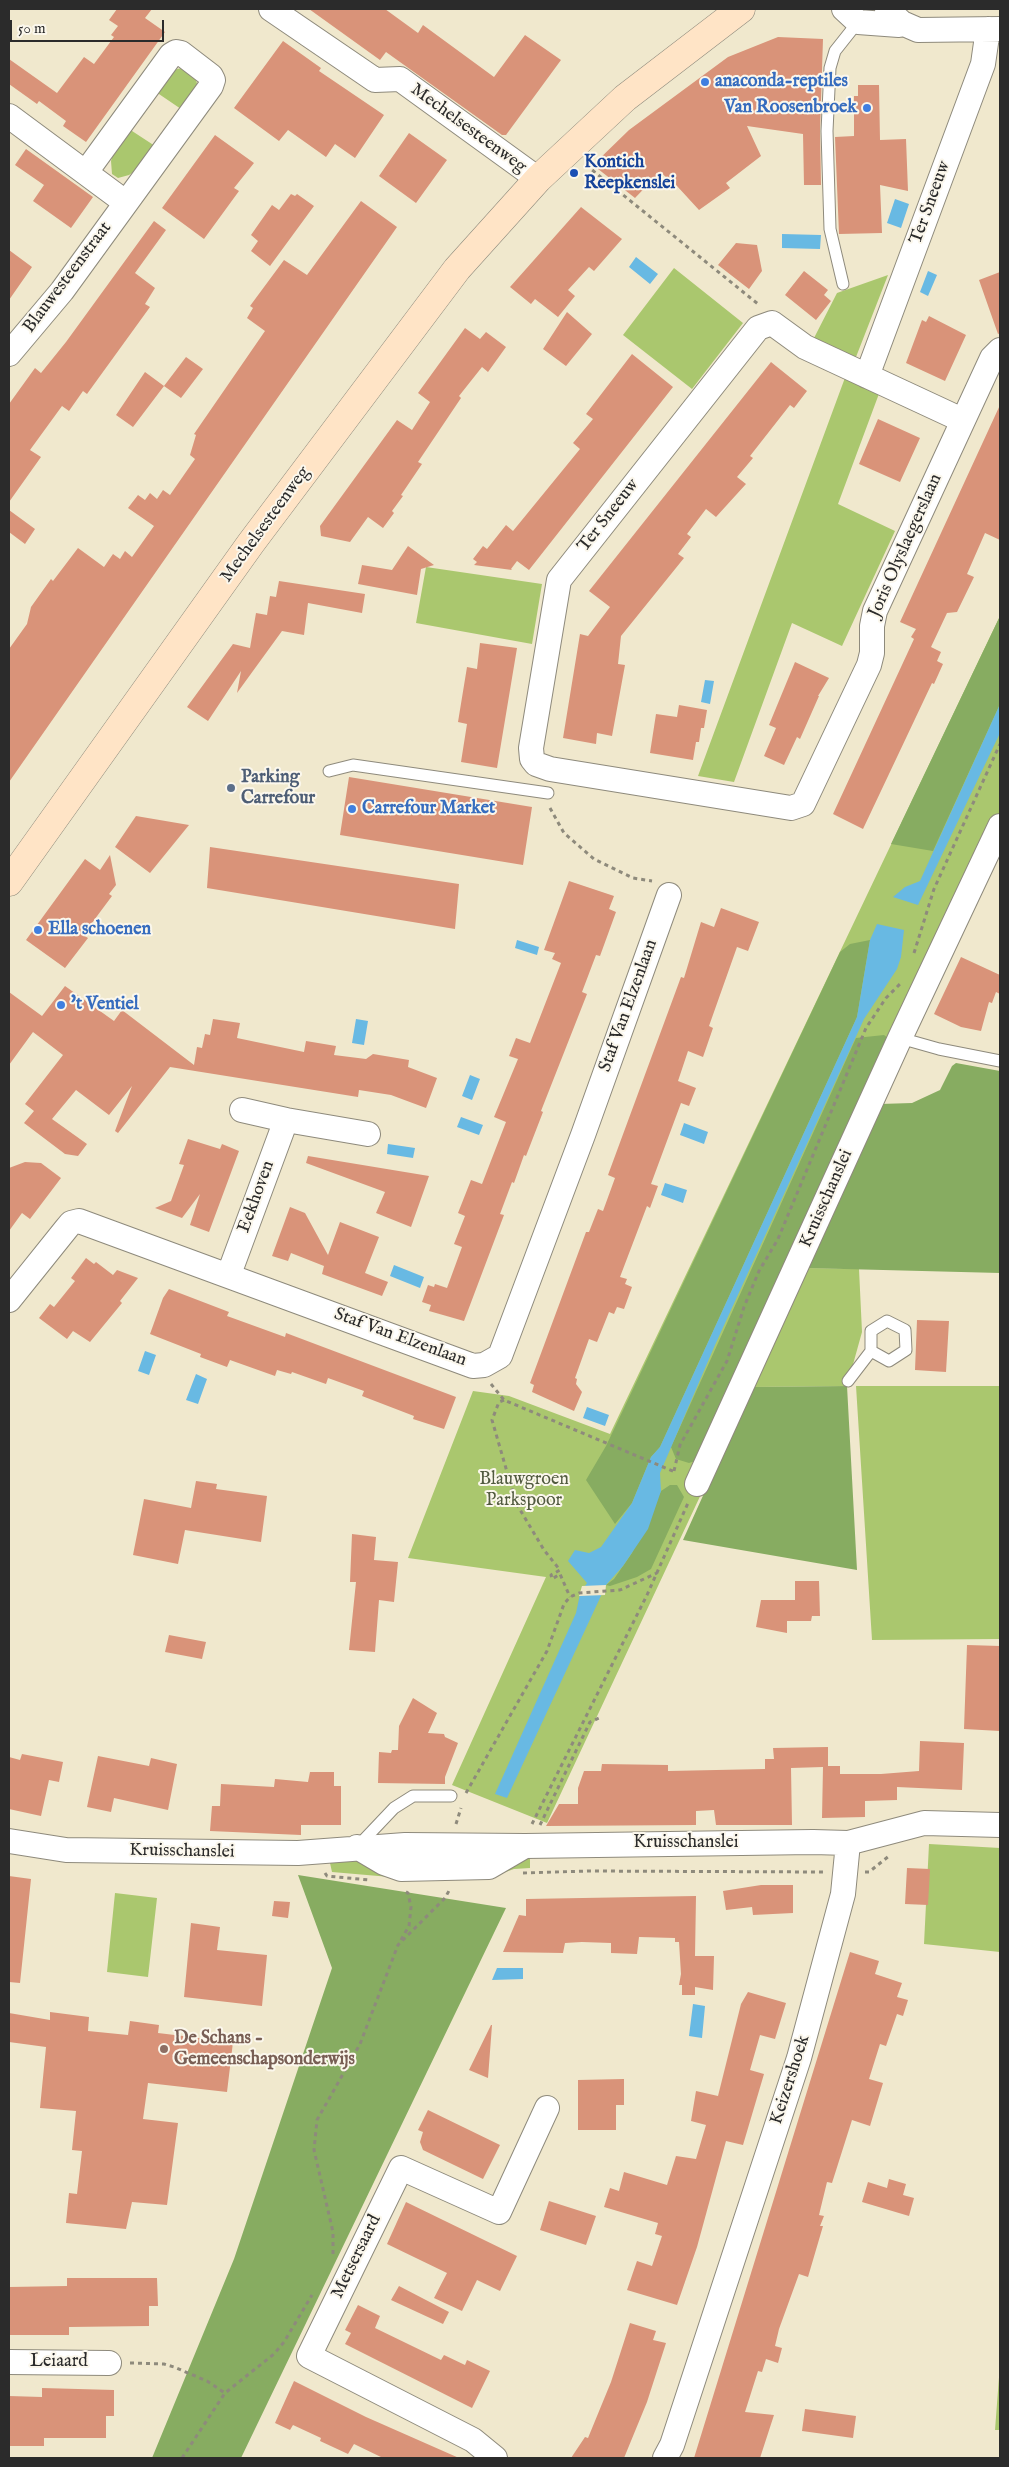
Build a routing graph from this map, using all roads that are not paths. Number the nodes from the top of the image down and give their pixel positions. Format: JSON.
{"nodes":[{"id":1,"x":271,"y":9,"type":"edge"},
{"id":2,"x":741,"y":9,"type":"edge"},
{"id":3,"x":851,"y":16,"type":"edge"},
{"id":4,"x":894,"y":16,"type":"edge"},
{"id":5,"x":994,"y":29,"type":"edge"},
{"id":6,"x":9,"y":116,"type":"edge"},
{"id":7,"x":86,"y":172,"type":"junction"},
{"id":8,"x":538,"y":179,"type":"junction"},
{"id":9,"x":125,"y":202,"type":"junction"},
{"id":10,"x":843,"y":284,"type":"dead end"},
{"id":11,"x":1000,"y":350,"type":"edge"},
{"id":12,"x":9,"y":354,"type":"edge"},
{"id":13,"x":867,"y":376,"type":"junction"},
{"id":14,"x":962,"y":420,"type":"junction"},
{"id":15,"x":329,"y":771,"type":"dead end"},
{"id":16,"x":629,"y":782,"type":"joint"},
{"id":17,"x":548,"y":793,"type":"road end"},
{"id":18,"x":1000,"y":826,"type":"edge"},
{"id":19,"x":10,"y":879,"type":"edge"},
{"id":20,"x":668,"y":895,"type":"road end"},
{"id":21,"x":900,"y":1038,"type":"junction"},
{"id":22,"x":1000,"y":1061,"type":"edge"},
{"id":23,"x":242,"y":1110,"type":"dead end"},
{"id":24,"x":286,"y":1120,"type":"junction"},
{"id":25,"x":368,"y":1134,"type":"dead end"},
{"id":26,"x":229,"y":1274,"type":"junction"},
{"id":27,"x":9,"y":1300,"type":"edge"},
{"id":28,"x":871,"y":1351,"type":"dead end"},
{"id":29,"x":848,"y":1381,"type":"dead end"},
{"id":30,"x":697,"y":1484,"type":"road end"},
{"id":31,"x":451,"y":1796,"type":"dead end"},
{"id":32,"x":1000,"y":1825,"type":"edge"},
{"id":33,"x":9,"y":1841,"type":"edge"},
{"id":34,"x":848,"y":1844,"type":"junction"},
{"id":35,"x":356,"y":1847,"type":"junction"},
{"id":36,"x":547,"y":2108,"type":"dead end"},
{"id":37,"x":9,"y":2362,"type":"edge"},
{"id":38,"x":109,"y":2363,"type":"road end"},
{"id":39,"x":494,"y":2458,"type":"edge"},
{"id":40,"x":665,"y":2458,"type":"edge"}],
"edges":[{"from":1,"to":8,"type":"street","name":"Mechelsesteenweg"},
{"from":2,"to":8,"type":"street","name":"Mechelsesteenweg"},
{"from":3,"to":4,"type":"street"},
{"from":3,"to":10,"type":"lane"},
{"from":4,"to":5,"type":"street"},
{"from":5,"to":13,"type":"street","name":"Ter Sneeuw"},
{"from":6,"to":7,"type":"street"},
{"from":7,"to":9,"type":"street"},
{"from":7,"to":9,"type":"street","name":"Blauwesteenstraat"},
{"from":8,"to":19,"type":"street","name":"Mechelsesteenweg"},
{"from":9,"to":12,"type":"street","name":"Blauwesteenstraat"},
{"from":11,"to":14,"type":"street","name":"Joris Olyslaegerslaan"},
{"from":13,"to":14,"type":"street"},
{"from":13,"to":16,"type":"street","name":"Ter Sneeuw"},
{"from":14,"to":16,"type":"street","name":"Joris Olyslaegerslaan"},
{"from":15,"to":17,"type":"lane"},
{"from":18,"to":21,"type":"street","name":"Kruisschanslei"},
{"from":20,"to":26,"type":"street","name":"Staf Van Elzenlaan"},
{"from":21,"to":22,"type":"lane"},
{"from":21,"to":30,"type":"street","name":"Kruisschanslei"},
{"from":23,"to":24,"type":"street"},
{"from":24,"to":25,"type":"street"},
{"from":24,"to":26,"type":"street","name":"Eekhoven"},
{"from":26,"to":27,"type":"street","name":"Staf Van Elzenlaan"},
{"from":28,"to":29,"type":"lane"},
{"from":31,"to":35,"type":"lane"},
{"from":32,"to":34,"type":"street"},
{"from":33,"to":35,"type":"street","name":"Kruisschanslei"},
{"from":34,"to":35,"type":"street","name":"Kruisschanslei"},
{"from":34,"to":40,"type":"street","name":"Keizershoek"},
{"from":36,"to":39,"type":"street","name":"Metsersaard"},
{"from":37,"to":38,"type":"street","name":"Leiaard"}]}
